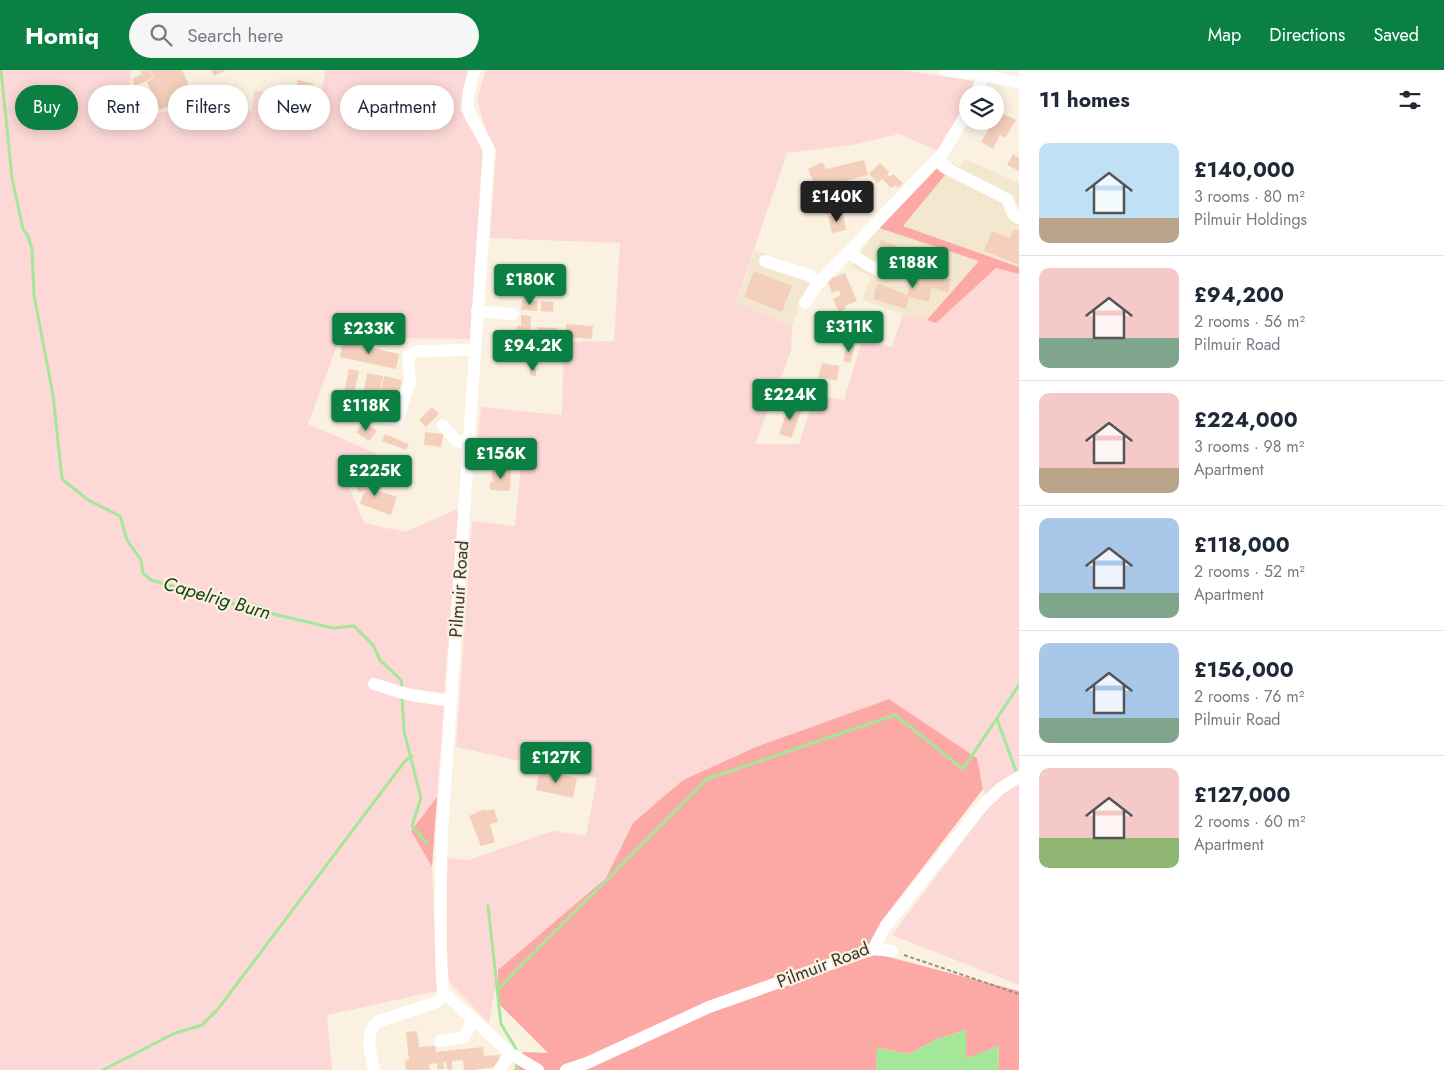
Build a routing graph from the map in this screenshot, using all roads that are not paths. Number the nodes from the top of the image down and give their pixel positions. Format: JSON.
{"nodes":[{"id":1,"x":476,"y":70,"type":"edge"},
{"id":2,"x":944,"y":70,"type":"edge"},
{"id":3,"x":984,"y":75,"type":"junction"},
{"id":4,"x":1019,"y":83,"type":"edge"},
{"id":5,"x":980,"y":85,"type":"edge"},
{"id":6,"x":959,"y":125,"type":"edge"},
{"id":7,"x":938,"y":159,"type":"junction"},
{"id":8,"x":1019,"y":218,"type":"edge"},
{"id":9,"x":850,"y":253,"type":"junction"},
{"id":10,"x":909,"y":258,"type":"dead end"},
{"id":11,"x":765,"y":261,"type":"dead end"},
{"id":12,"x":821,"y":282,"type":"junction"},
{"id":13,"x":805,"y":303,"type":"dead end"},
{"id":14,"x":477,"y":311,"type":"junction"},
{"id":15,"x":513,"y":314,"type":"dead end"},
{"id":16,"x":475,"y":350,"type":"junction"},
{"id":17,"x":372,"y":415,"type":"dead end"},
{"id":18,"x":442,"y":424,"type":"dead end"},
{"id":19,"x":469,"y":443,"type":"junction"},
{"id":20,"x":374,"y":684,"type":"dead end"},
{"id":21,"x":451,"y":701,"type":"junction"},
{"id":22,"x":1019,"y":777,"type":"edge"},
{"id":23,"x":874,"y":949,"type":"junction"},
{"id":24,"x":892,"y":951,"type":"road end"},
{"id":25,"x":445,"y":994,"type":"junction"},
{"id":26,"x":473,"y":1019,"type":"junction"},
{"id":27,"x":440,"y":1041,"type":"dead end"},
{"id":28,"x":511,"y":1054,"type":"junction"},
{"id":29,"x":374,"y":1070,"type":"edge"},
{"id":30,"x":499,"y":1070,"type":"edge"},
{"id":31,"x":538,"y":1070,"type":"edge"},
{"id":32,"x":566,"y":1070,"type":"edge"}],
"edges":[{"from":1,"to":14,"type":"street","name":"Pilmuir Road"},
{"from":2,"to":3,"type":"street"},
{"from":3,"to":4,"type":"street"},
{"from":3,"to":5,"type":"street"},
{"from":6,"to":7,"type":"street"},
{"from":7,"to":8,"type":"street"},
{"from":7,"to":9,"type":"street"},
{"from":9,"to":10,"type":"street"},
{"from":9,"to":12,"type":"street"},
{"from":11,"to":12,"type":"street"},
{"from":12,"to":13,"type":"street"},
{"from":14,"to":15,"type":"street"},
{"from":14,"to":16,"type":"street","name":"Pilmuir Road"},
{"from":16,"to":17,"type":"street"},
{"from":16,"to":19,"type":"street","name":"Pilmuir Road"},
{"from":18,"to":19,"type":"street"},
{"from":19,"to":21,"type":"street","name":"Pilmuir Road"},
{"from":20,"to":21,"type":"street"},
{"from":21,"to":25,"type":"street","name":"Pilmuir Road"},
{"from":22,"to":23,"type":"street","name":"Pilmuir Road"},
{"from":23,"to":24,"type":"street"},
{"from":23,"to":32,"type":"street","name":"Pilmuir Road"},
{"from":25,"to":26,"type":"street"},
{"from":25,"to":29,"type":"street"},
{"from":26,"to":27,"type":"street"},
{"from":26,"to":28,"type":"street"},
{"from":28,"to":30,"type":"street"},
{"from":28,"to":31,"type":"street"}]}
